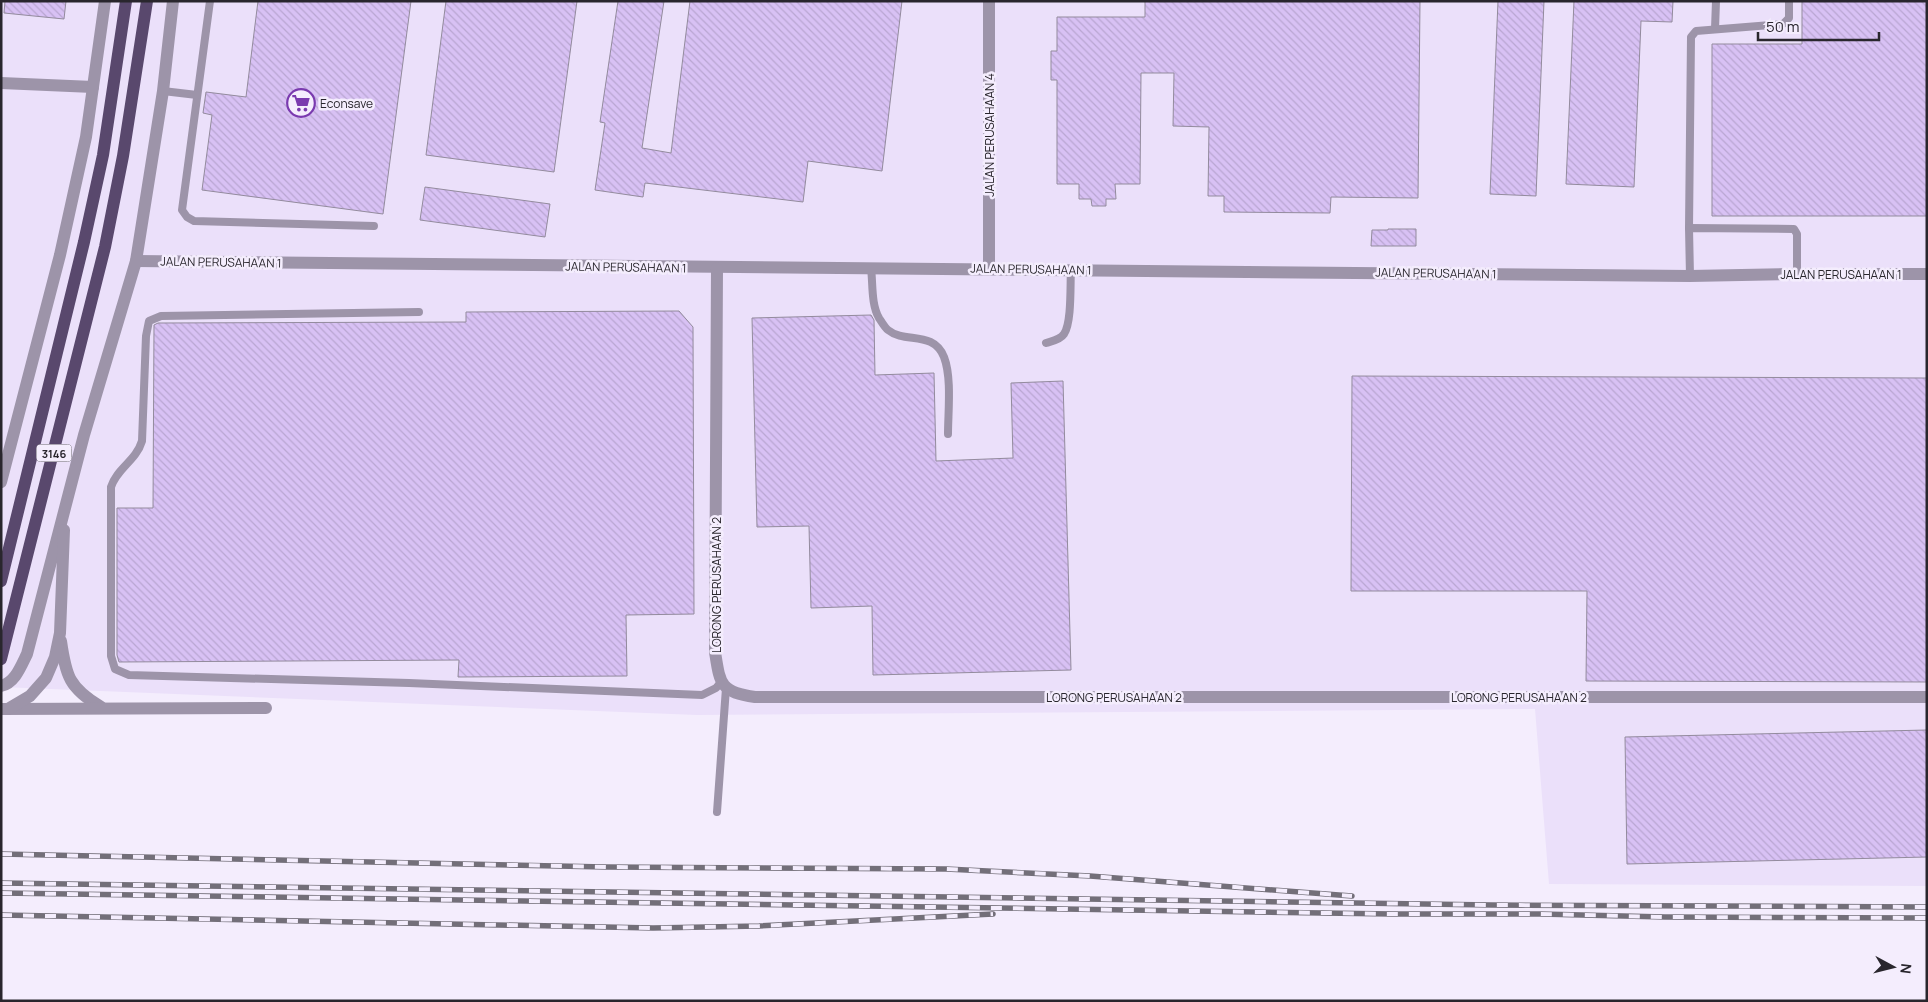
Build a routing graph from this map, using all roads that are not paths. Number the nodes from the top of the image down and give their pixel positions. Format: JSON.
{"nodes":[{"id":1,"x":105,"y":1,"type":"edge"},
{"id":2,"x":126,"y":1,"type":"edge"},
{"id":3,"x":147,"y":1,"type":"edge"},
{"id":4,"x":173,"y":1,"type":"edge"},
{"id":5,"x":210,"y":1,"type":"edge"},
{"id":6,"x":989,"y":1,"type":"edge"},
{"id":7,"x":1716,"y":1,"type":"edge"},
{"id":8,"x":1789,"y":1,"type":"edge"},
{"id":9,"x":1715,"y":29,"type":"junction"},
{"id":10,"x":1,"y":83,"type":"edge"},
{"id":11,"x":93,"y":87,"type":"junction"},
{"id":12,"x":163,"y":91,"type":"junction"},
{"id":13,"x":197,"y":95,"type":"junction"},
{"id":14,"x":374,"y":226,"type":"dead end"},
{"id":15,"x":1689,"y":228,"type":"junction"},
{"id":16,"x":136,"y":261,"type":"junction"},
{"id":17,"x":718,"y":268,"type":"junction"},
{"id":18,"x":872,"y":268,"type":"junction"},
{"id":19,"x":989,"y":269,"type":"junction"},
{"id":20,"x":1070,"y":270,"type":"junction"},
{"id":21,"x":1797,"y":274,"type":"junction"},
{"id":22,"x":1927,"y":274,"type":"edge"},
{"id":23,"x":1690,"y":276,"type":"junction"},
{"id":24,"x":419,"y":312,"type":"dead end"},
{"id":25,"x":1046,"y":343,"type":"dead end"},
{"id":26,"x":948,"y":434,"type":"dead end"},
{"id":27,"x":1,"y":482,"type":"edge"},
{"id":28,"x":66,"y":502,"type":"junction"},
{"id":29,"x":1,"y":581,"type":"edge"},
{"id":30,"x":60,"y":633,"type":"junction"},
{"id":31,"x":1,"y":659,"type":"edge"},
{"id":32,"x":724,"y":685,"type":"junction"},
{"id":33,"x":1,"y":686,"type":"edge"},
{"id":34,"x":1927,"y":697,"type":"edge"},
{"id":35,"x":102,"y":708,"type":"junction"},
{"id":36,"x":266,"y":708,"type":"dead end"},
{"id":37,"x":4,"y":709,"type":"edge"},
{"id":38,"x":717,"y":812,"type":"dead end"}],
"edges":[{"from":1,"to":11,"type":"street"},
{"from":2,"to":29,"type":"main road","number":"3146"},
{"from":3,"to":31,"type":"main road","number":"3146"},
{"from":4,"to":12,"type":"street"},
{"from":5,"to":13,"type":"lane"},
{"from":6,"to":19,"type":"street","name":"JALAN PERUSAHAAN 4"},
{"from":7,"to":9,"type":"lane"},
{"from":8,"to":9,"type":"lane"},
{"from":9,"to":15,"type":"lane"},
{"from":10,"to":11,"type":"street"},
{"from":11,"to":27,"type":"street"},
{"from":12,"to":13,"type":"lane"},
{"from":12,"to":16,"type":"street"},
{"from":13,"to":14,"type":"lane"},
{"from":15,"to":21,"type":"lane"},
{"from":15,"to":23,"type":"lane"},
{"from":16,"to":17,"type":"street","name":"JALAN PERUSAHAAN 1"},
{"from":16,"to":28,"type":"street"},
{"from":17,"to":18,"type":"street","name":"JALAN PERUSAHAAN 1"},
{"from":17,"to":32,"type":"street","name":"LORONG PERUSAHAAN 2"},
{"from":18,"to":19,"type":"street","name":"JALAN PERUSAHAAN 1"},
{"from":18,"to":26,"type":"lane"},
{"from":19,"to":20,"type":"street","name":"JALAN PERUSAHAAN 1"},
{"from":20,"to":23,"type":"street","name":"JALAN PERUSAHAAN 1"},
{"from":20,"to":25,"type":"lane"},
{"from":21,"to":22,"type":"street","name":"JALAN PERUSAHAAN 1"},
{"from":21,"to":23,"type":"street","name":"JALAN PERUSAHAAN 1"},
{"from":24,"to":32,"type":"lane"},
{"from":28,"to":30,"type":"street"},
{"from":28,"to":33,"type":"street"},
{"from":30,"to":35,"type":"street"},
{"from":30,"to":37,"type":"street"},
{"from":32,"to":34,"type":"street","name":"LORONG PERUSAHAAN 2"},
{"from":32,"to":38,"type":"lane"},
{"from":35,"to":36,"type":"street"},
{"from":35,"to":37,"type":"street"}]}
